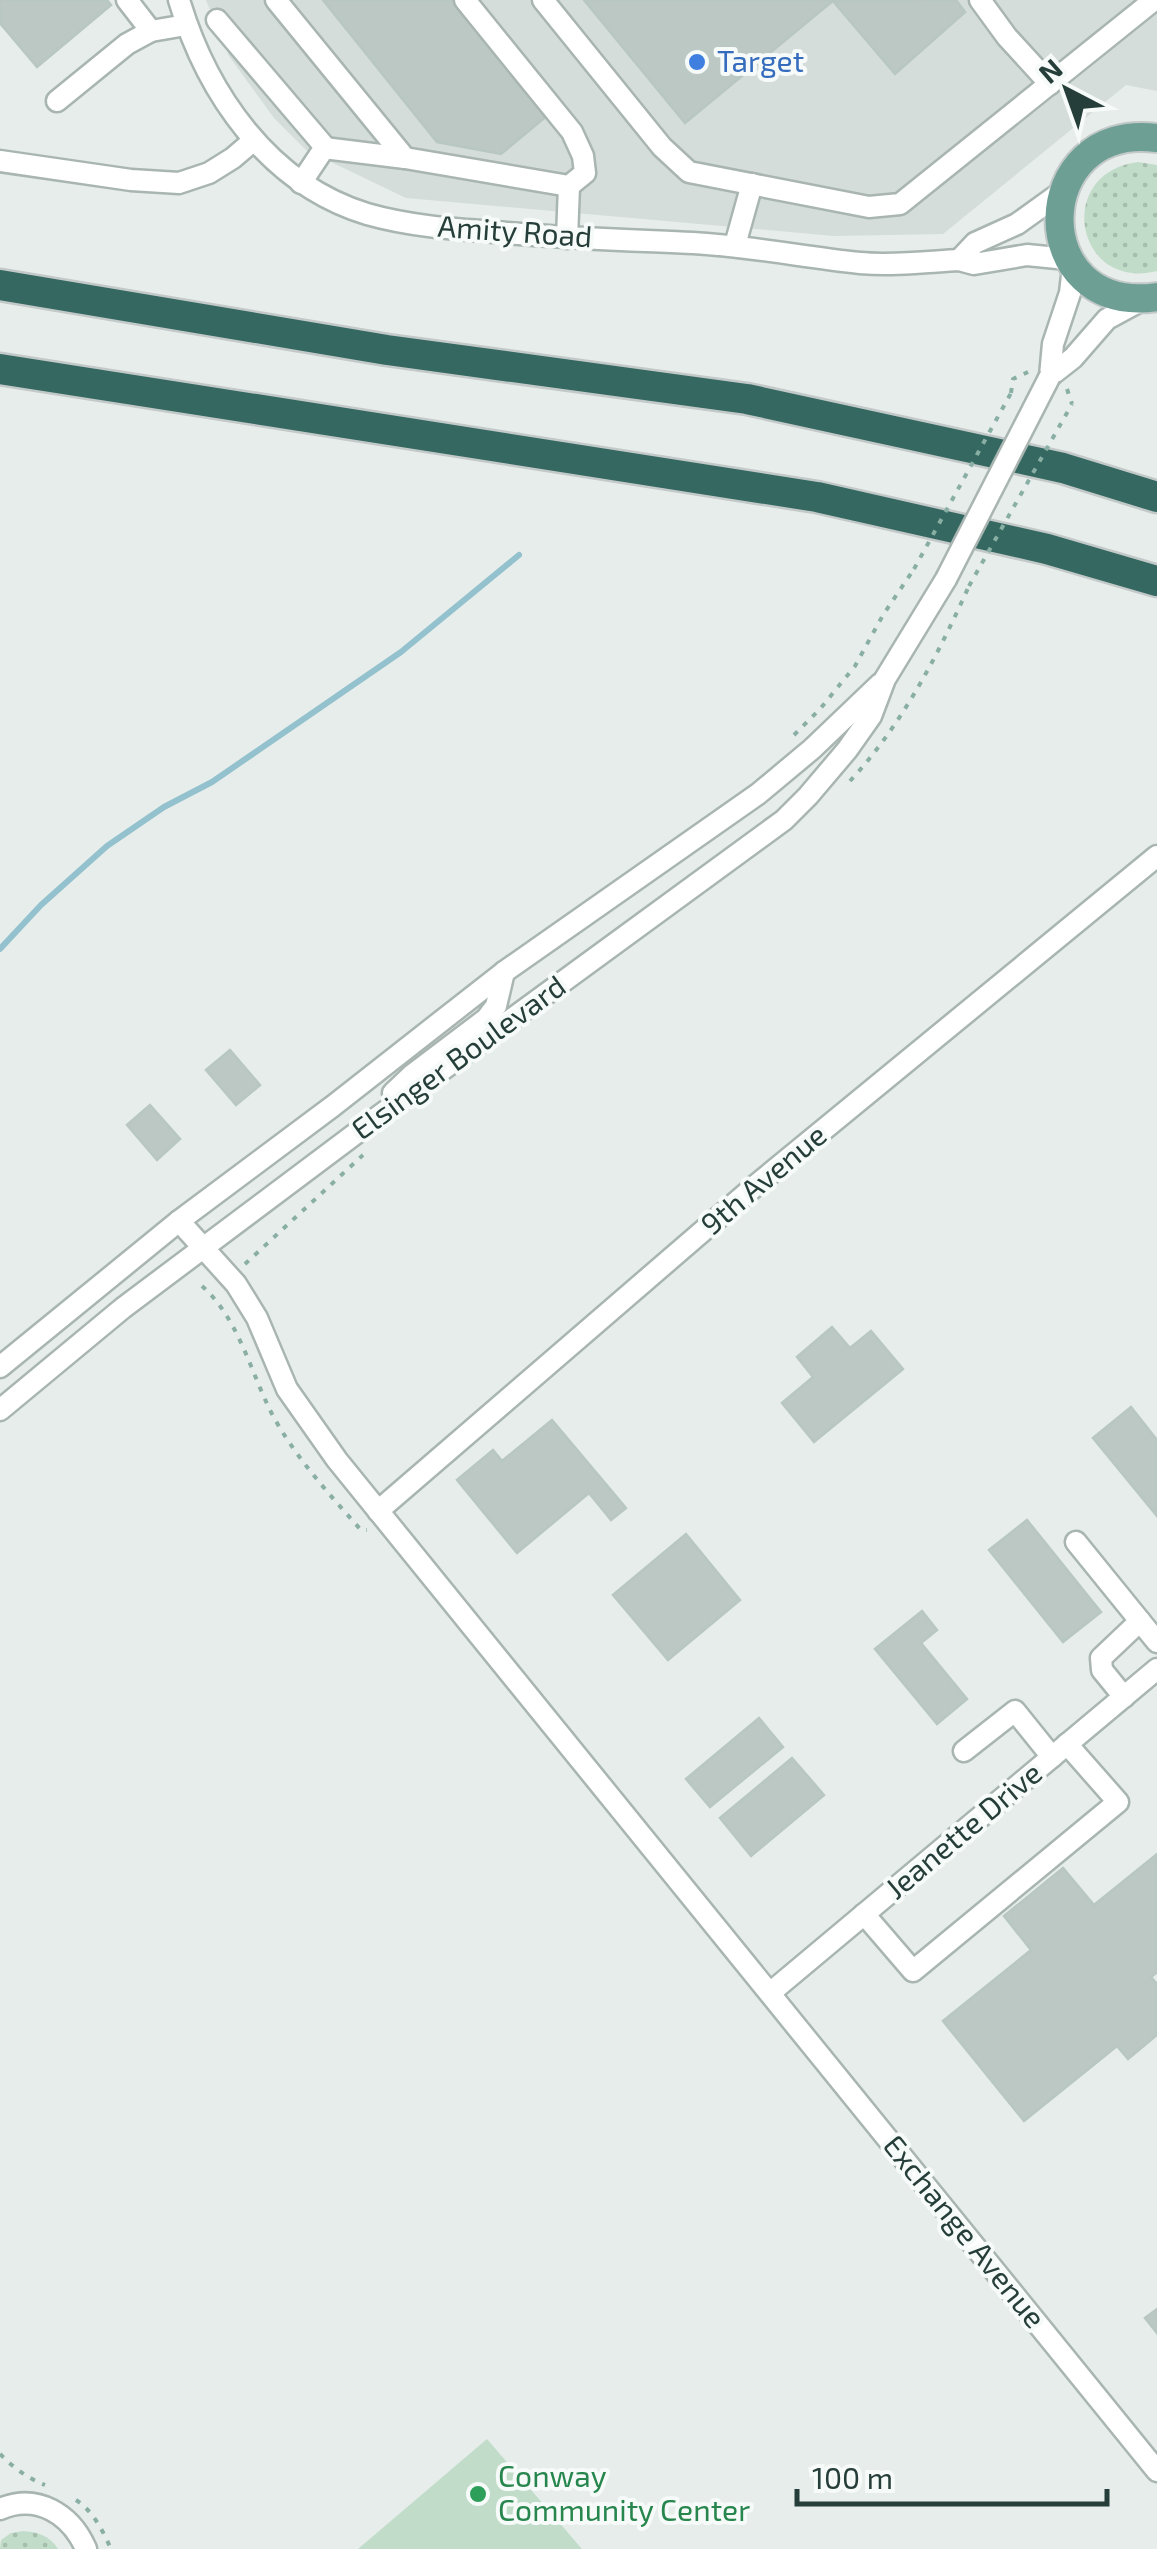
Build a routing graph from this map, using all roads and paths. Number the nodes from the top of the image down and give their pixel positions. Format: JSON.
{"nodes":[{"id":1,"x":126,"y":0,"type":"edge"},
{"id":2,"x":179,"y":0,"type":"edge"},
{"id":3,"x":276,"y":0,"type":"edge"},
{"id":4,"x":465,"y":0,"type":"edge"},
{"id":5,"x":544,"y":0,"type":"edge"},
{"id":6,"x":980,"y":0,"type":"edge"},
{"id":7,"x":1154,"y":0,"type":"edge"},
{"id":8,"x":217,"y":20,"type":"dead end"},
{"id":9,"x":186,"y":25,"type":"junction"},
{"id":10,"x":151,"y":30,"type":"junction"},
{"id":11,"x":1050,"y":84,"type":"junction"},
{"id":12,"x":58,"y":102,"type":"dead end"},
{"id":13,"x":1151,"y":132,"type":"edge"},
{"id":14,"x":254,"y":140,"type":"junction"},
{"id":15,"x":324,"y":148,"type":"junction"},
{"id":16,"x":405,"y":158,"type":"junction"},
{"id":17,"x":0,"y":161,"type":"edge"},
{"id":18,"x":302,"y":183,"type":"junction"},
{"id":19,"x":752,"y":184,"type":"junction"},
{"id":20,"x":569,"y":186,"type":"junction"},
{"id":21,"x":1063,"y":191,"type":"junction"},
{"id":22,"x":566,"y":238,"type":"junction"},
{"id":23,"x":735,"y":246,"type":"junction"},
{"id":24,"x":959,"y":260,"type":"junction"},
{"id":25,"x":1070,"y":263,"type":"junction"},
{"id":26,"x":0,"y":285,"type":"edge"},
{"id":27,"x":1150,"y":298,"type":"edge"},
{"id":28,"x":0,"y":368,"type":"edge"},
{"id":29,"x":1050,"y":376,"type":"junction"},
{"id":30,"x":1014,"y":380,"type":"dead end"},
{"id":31,"x":1072,"y":404,"type":"dead end"},
{"id":32,"x":1157,"y":497,"type":"edge"},
{"id":33,"x":1157,"y":581,"type":"edge"},
{"id":34,"x":970,"y":586,"type":"dead end"},
{"id":35,"x":885,"y":679,"type":"junction"},
{"id":36,"x":786,"y":743,"type":"dead end"},
{"id":37,"x":1157,"y":856,"type":"edge"},
{"id":38,"x":504,"y":972,"type":"junction"},
{"id":39,"x":374,"y":1119,"type":"junction"},
{"id":40,"x":334,"y":1182,"type":"dead end"},
{"id":41,"x":179,"y":1222,"type":"junction"},
{"id":42,"x":205,"y":1249,"type":"junction"},
{"id":43,"x":246,"y":1262,"type":"dead end"},
{"id":44,"x":0,"y":1367,"type":"edge"},
{"id":45,"x":0,"y":1410,"type":"edge"},
{"id":46,"x":378,"y":1511,"type":"junction"},
{"id":47,"x":1076,"y":1542,"type":"dead end"},
{"id":48,"x":1140,"y":1621,"type":"junction"},
{"id":49,"x":1157,"y":1642,"type":"edge"},
{"id":50,"x":1157,"y":1669,"type":"edge"},
{"id":51,"x":1124,"y":1697,"type":"junction"},
{"id":52,"x":964,"y":1751,"type":"dead end"},
{"id":53,"x":1060,"y":1751,"type":"junction"},
{"id":54,"x":864,"y":1914,"type":"junction"},
{"id":55,"x":770,"y":1993,"type":"junction"},
{"id":56,"x":1157,"y":2471,"type":"edge"},
{"id":57,"x":0,"y":2487,"type":"edge"},
{"id":58,"x":8,"y":2507,"type":"edge"},
{"id":59,"x":86,"y":2549,"type":"edge"}],
"edges":[{"from":1,"to":10,"type":"street"},
{"from":2,"to":9,"type":"street","name":"Amity Road"},
{"from":3,"to":16,"type":"street"},
{"from":4,"to":20,"type":"street"},
{"from":5,"to":19,"type":"street"},
{"from":6,"to":11,"type":"street"},
{"from":7,"to":11,"type":"street"},
{"from":8,"to":15,"type":"street"},
{"from":9,"to":10,"type":"street"},
{"from":9,"to":14,"type":"street","name":"Amity Road"},
{"from":10,"to":12,"type":"street"},
{"from":11,"to":19,"type":"street"},
{"from":13,"to":21,"type":"main road"},
{"from":14,"to":17,"type":"street"},
{"from":14,"to":18,"type":"street","name":"Amity Road"},
{"from":15,"to":16,"type":"street"},
{"from":15,"to":18,"type":"street"},
{"from":16,"to":20,"type":"street"},
{"from":18,"to":22,"type":"street","name":"Amity Road"},
{"from":19,"to":23,"type":"street"},
{"from":20,"to":22,"type":"street"},
{"from":21,"to":24,"type":"street"},
{"from":21,"to":25,"type":"main road"},
{"from":22,"to":23,"type":"street","name":"Amity Road"},
{"from":23,"to":24,"type":"street","name":"Amity Road"},
{"from":24,"to":25,"type":"street","name":"Amity Road"},
{"from":25,"to":27,"type":"main road"},
{"from":25,"to":29,"type":"street","name":"Elsinger Boulevard"},
{"from":26,"to":32,"type":"highway"},
{"from":27,"to":29,"type":"street","name":"Elsinger Boulevard"},
{"from":28,"to":33,"type":"highway"},
{"from":29,"to":35,"type":"street","name":"Elsinger Boulevard","bridge":true},
{"from":30,"to":36,"type":"path","bridge":true},
{"from":31,"to":34,"type":"path","bridge":true},
{"from":35,"to":38,"type":"street","name":"Elsinger Boulevard"},
{"from":35,"to":39,"type":"street","name":"Elsinger Boulevard"},
{"from":37,"to":46,"type":"street","name":"9th Avenue"},
{"from":38,"to":39,"type":"street"},
{"from":38,"to":41,"type":"street","name":"Elsinger Boulevard"},
{"from":39,"to":42,"type":"street","name":"Elsinger Boulevard"},
{"from":40,"to":43,"type":"path"},
{"from":41,"to":42,"type":"street"},
{"from":41,"to":44,"type":"street","name":"Elsinger Boulevard"},
{"from":42,"to":45,"type":"street","name":"Elsinger Boulevard"},
{"from":42,"to":46,"type":"street"},
{"from":46,"to":55,"type":"street"},
{"from":47,"to":48,"type":"street"},
{"from":48,"to":49,"type":"street"},
{"from":48,"to":51,"type":"street"},
{"from":50,"to":51,"type":"street","name":"Jeanette Drive"},
{"from":51,"to":53,"type":"street","name":"Jeanette Drive"},
{"from":52,"to":53,"type":"street"},
{"from":53,"to":54,"type":"street","name":"Jeanette Drive"},
{"from":53,"to":54,"type":"street"},
{"from":54,"to":55,"type":"street","name":"Jeanette Drive"},
{"from":55,"to":56,"type":"street","name":"Exchange Avenue"},
{"from":57,"to":58,"type":"street"},
{"from":58,"to":59,"type":"street"}]}
